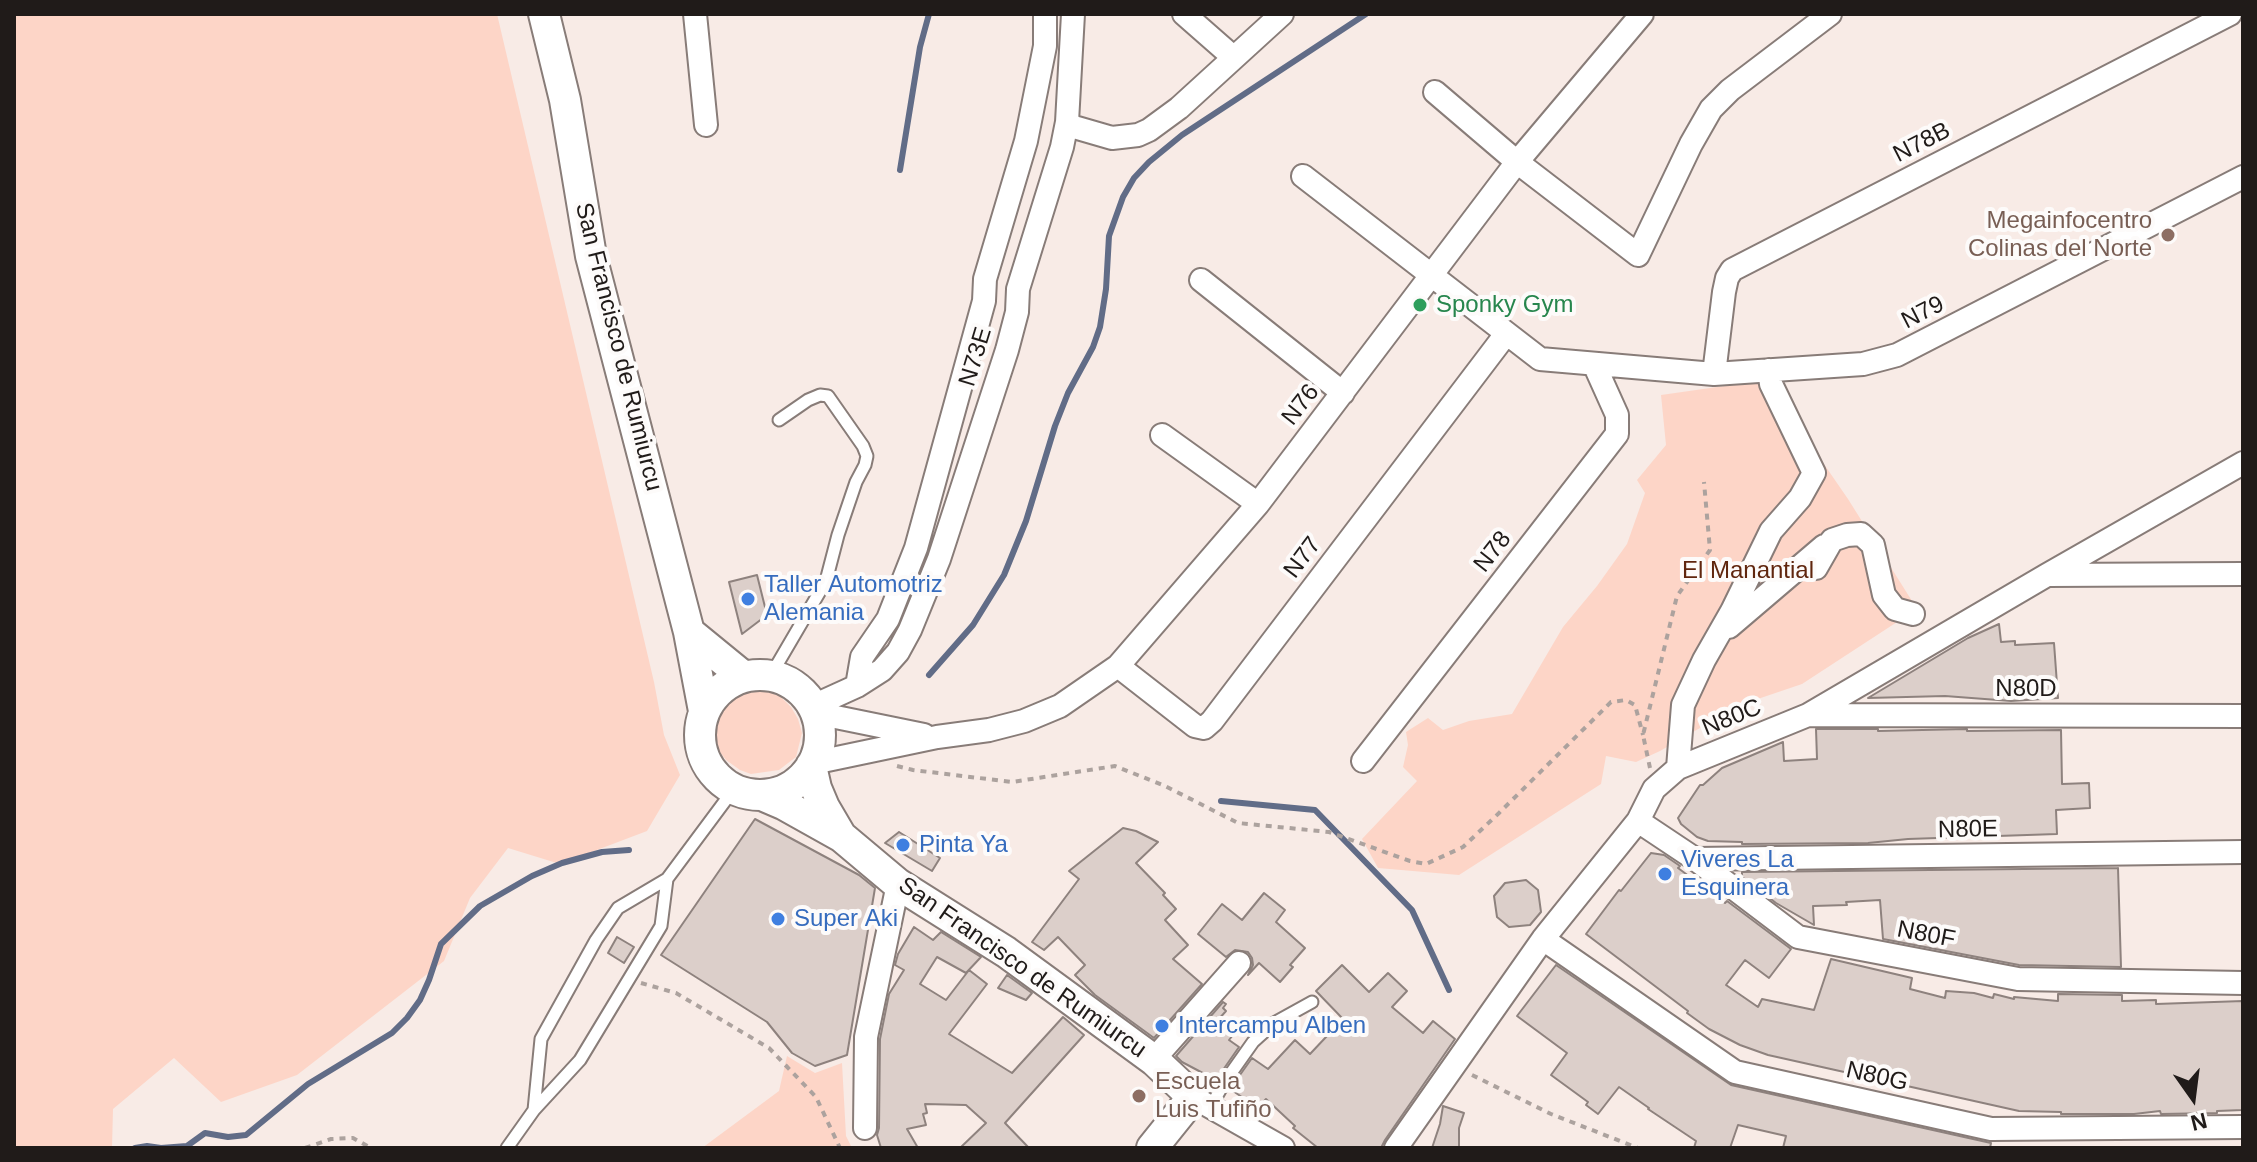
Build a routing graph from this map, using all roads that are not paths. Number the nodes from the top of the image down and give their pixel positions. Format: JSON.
{"nodes":[{"id":1,"x":544,"y":14,"type":"edge"},
{"id":2,"x":695,"y":14,"type":"edge"},
{"id":3,"x":1045,"y":14,"type":"edge"},
{"id":4,"x":1073,"y":14,"type":"edge"},
{"id":5,"x":1184,"y":14,"type":"edge"},
{"id":6,"x":1282,"y":14,"type":"edge"},
{"id":7,"x":1642,"y":14,"type":"edge"},
{"id":8,"x":1830,"y":14,"type":"edge"},
{"id":9,"x":2230,"y":14,"type":"edge"},
{"id":10,"x":1233,"y":57,"type":"junction"},
{"id":11,"x":1435,"y":92,"type":"dead end"},
{"id":12,"x":1067,"y":122,"type":"junction"},
{"id":13,"x":706,"y":125,"type":"dead end"},
{"id":14,"x":1517,"y":162,"type":"junction"},
{"id":15,"x":1303,"y":176,"type":"dead end"},
{"id":16,"x":2243,"y":177,"type":"edge"},
{"id":17,"x":1432,"y":276,"type":"junction"},
{"id":18,"x":1201,"y":280,"type":"dead end"},
{"id":19,"x":984,"y":301,"type":"junction"},
{"id":20,"x":1017,"y":312,"type":"junction"},
{"id":21,"x":1506,"y":334,"type":"junction"},
{"id":22,"x":971,"y":342,"type":"junction"},
{"id":23,"x":1007,"y":350,"type":"junction"},
{"id":24,"x":1594,"y":364,"type":"junction"},
{"id":25,"x":1769,"y":370,"type":"junction"},
{"id":26,"x":1714,"y":374,"type":"junction"},
{"id":27,"x":1343,"y":393,"type":"junction"},
{"id":28,"x":779,"y":420,"type":"dead end"},
{"id":29,"x":1162,"y":435,"type":"dead end"},
{"id":30,"x":2243,"y":463,"type":"edge"},
{"id":31,"x":1258,"y":504,"type":"junction"},
{"id":32,"x":1832,"y":540,"type":"junction"},
{"id":33,"x":916,"y":548,"type":"junction"},
{"id":34,"x":939,"y":559,"type":"junction"},
{"id":35,"x":1816,"y":568,"type":"dead end"},
{"id":36,"x":2243,"y":574,"type":"edge"},
{"id":37,"x":2047,"y":575,"type":"junction"},
{"id":38,"x":1913,"y":614,"type":"dead end"},
{"id":39,"x":689,"y":632,"type":"junction"},
{"id":40,"x":1717,"y":637,"type":"junction"},
{"id":41,"x":1118,"y":666,"type":"junction"},
{"id":42,"x":758,"y":676,"type":"junction"},
{"id":43,"x":857,"y":686,"type":"junction"},
{"id":44,"x":815,"y":710,"type":"junction"},
{"id":45,"x":704,"y":711,"type":"junction"},
{"id":46,"x":1808,"y":715,"type":"junction"},
{"id":47,"x":2243,"y":716,"type":"edge"},
{"id":48,"x":937,"y":737,"type":"junction"},
{"id":49,"x":1363,"y":761,"type":"dead end"},
{"id":50,"x":812,"y":764,"type":"junction"},
{"id":51,"x":1678,"y":768,"type":"junction"},
{"id":52,"x":748,"y":792,"type":"junction"},
{"id":53,"x":1638,"y":821,"type":"junction"},
{"id":54,"x":842,"y":837,"type":"junction"},
{"id":55,"x":2243,"y":852,"type":"edge"},
{"id":56,"x":1695,"y":859,"type":"junction"},
{"id":57,"x":667,"y":879,"type":"junction"},
{"id":58,"x":898,"y":884,"type":"junction"},
{"id":59,"x":1543,"y":939,"type":"junction"},
{"id":60,"x":1239,"y":963,"type":"dead end"},
{"id":61,"x":2243,"y":983,"type":"edge"},
{"id":62,"x":1312,"y":1002,"type":"dead end"},
{"id":63,"x":1155,"y":1061,"type":"junction"},
{"id":64,"x":1202,"y":1102,"type":"junction"},
{"id":65,"x":534,"y":1110,"type":"junction"},
{"id":66,"x":2243,"y":1127,"type":"edge"},
{"id":67,"x":865,"y":1128,"type":"dead end"},
{"id":68,"x":507,"y":1148,"type":"edge"},
{"id":69,"x":1152,"y":1148,"type":"edge"},
{"id":70,"x":1283,"y":1148,"type":"edge"},
{"id":71,"x":1396,"y":1148,"type":"edge"}],
"edges":[{"from":1,"to":39,"type":"main road","name":"San Francisco de Rumiurcu"},
{"from":2,"to":13,"type":"street"},
{"from":3,"to":19,"type":"street","name":"N73E"},
{"from":4,"to":12,"type":"street","name":"N73E"},
{"from":5,"to":10,"type":"street"},
{"from":6,"to":10,"type":"street"},
{"from":7,"to":14,"type":"street","name":"N76"},
{"from":8,"to":14,"type":"street"},
{"from":9,"to":26,"type":"street","name":"N78B"},
{"from":10,"to":12,"type":"street"},
{"from":11,"to":14,"type":"street"},
{"from":12,"to":20,"type":"street","name":"N73E"},
{"from":14,"to":17,"type":"street","name":"N76"},
{"from":15,"to":17,"type":"street","name":"N79"},
{"from":16,"to":25,"type":"street","name":"N79"},
{"from":17,"to":21,"type":"street","name":"N79"},
{"from":17,"to":27,"type":"street","name":"N76"},
{"from":18,"to":27,"type":"street"},
{"from":19,"to":20,"type":"street"},
{"from":19,"to":22,"type":"street","name":"N73E"},
{"from":20,"to":23,"type":"street","name":"N73E"},
{"from":21,"to":24,"type":"street","name":"N79"},
{"from":21,"to":41,"type":"street","name":"N77"},
{"from":22,"to":23,"type":"street"},
{"from":22,"to":33,"type":"street","name":"N73E"},
{"from":23,"to":34,"type":"street","name":"N73E"},
{"from":24,"to":26,"type":"street","name":"N79"},
{"from":24,"to":49,"type":"street","name":"N78"},
{"from":25,"to":26,"type":"street","name":"N79"},
{"from":25,"to":40,"type":"street"},
{"from":27,"to":31,"type":"street","name":"N76"},
{"from":28,"to":42,"type":"lane"},
{"from":29,"to":31,"type":"street"},
{"from":30,"to":37,"type":"street","name":"N80C"},
{"from":31,"to":41,"type":"street","name":"N76"},
{"from":32,"to":35,"type":"street"},
{"from":32,"to":38,"type":"street"},
{"from":32,"to":40,"type":"street"},
{"from":33,"to":34,"type":"street"},
{"from":33,"to":43,"type":"street","name":"N73E"},
{"from":34,"to":43,"type":"street","name":"N73E"},
{"from":36,"to":37,"type":"street"},
{"from":37,"to":46,"type":"street","name":"N80C"},
{"from":39,"to":42,"type":"main road"},
{"from":39,"to":45,"type":"main road","name":"San Francisco de Rumiurcu"},
{"from":40,"to":51,"type":"street"},
{"from":41,"to":48,"type":"street","name":"N76"},
{"from":42,"to":44,"type":"main road"},
{"from":42,"to":45,"type":"main road"},
{"from":43,"to":44,"type":"street","name":"N73E"},
{"from":44,"to":48,"type":"street","name":"N76"},
{"from":44,"to":50,"type":"main road"},
{"from":45,"to":52,"type":"main road"},
{"from":46,"to":47,"type":"street","name":"N80D"},
{"from":46,"to":51,"type":"street","name":"N80C"},
{"from":48,"to":50,"type":"street","name":"N76"},
{"from":50,"to":52,"type":"main road"},
{"from":50,"to":54,"type":"main road","name":"San Francisco de Rumiurcu"},
{"from":51,"to":53,"type":"street","name":"N80C"},
{"from":52,"to":54,"type":"main road","name":"San Francisco de Rumiurcu"},
{"from":52,"to":57,"type":"lane"},
{"from":53,"to":56,"type":"street","name":"N80F"},
{"from":53,"to":59,"type":"street","name":"N80C"},
{"from":54,"to":58,"type":"main road","name":"San Francisco de Rumiurcu"},
{"from":55,"to":56,"type":"street","name":"N80E"},
{"from":56,"to":61,"type":"street","name":"N80F"},
{"from":57,"to":65,"type":"lane"},
{"from":57,"to":65,"type":"lane"},
{"from":58,"to":63,"type":"main road","name":"San Francisco de Rumiurcu"},
{"from":58,"to":67,"type":"street"},
{"from":59,"to":66,"type":"street","name":"N80G"},
{"from":59,"to":71,"type":"street","name":"N80C"},
{"from":60,"to":63,"type":"street"},
{"from":62,"to":64,"type":"lane"},
{"from":63,"to":64,"type":"main road","name":"San Francisco de Rumiurcu"},
{"from":64,"to":69,"type":"main road"},
{"from":64,"to":70,"type":"street","name":"San Francisco de Rumiurcu"},
{"from":65,"to":68,"type":"lane"}]}
